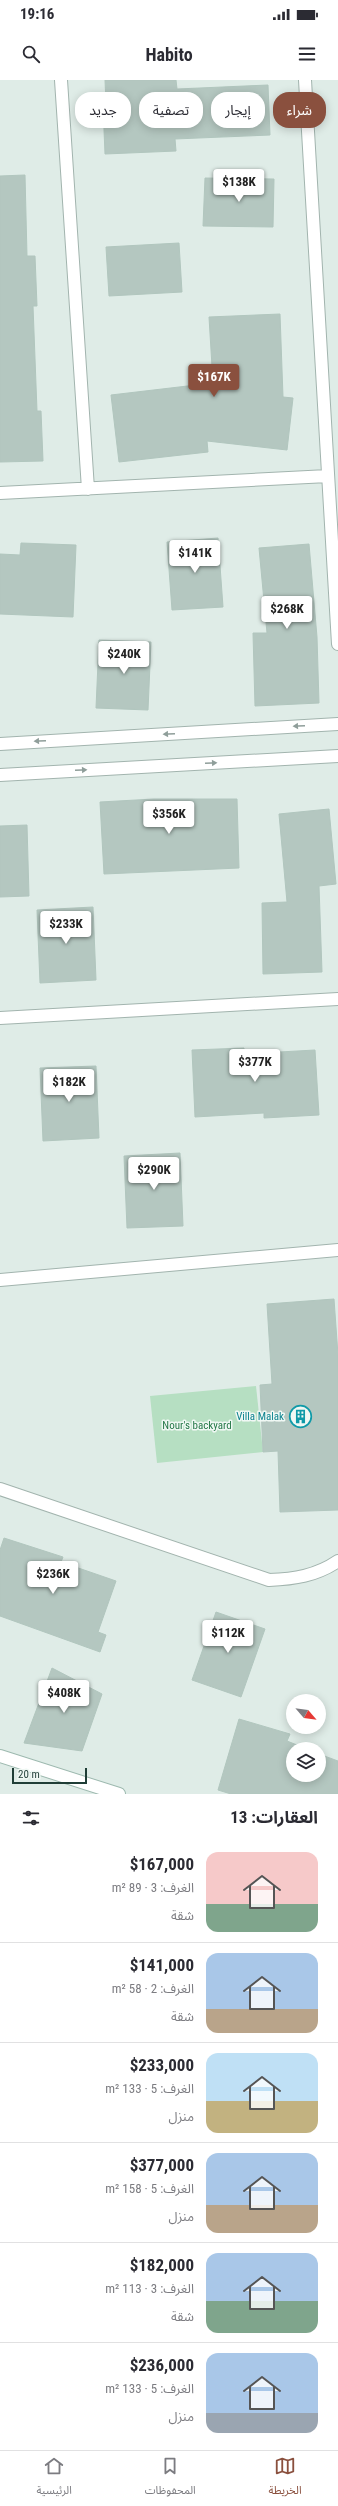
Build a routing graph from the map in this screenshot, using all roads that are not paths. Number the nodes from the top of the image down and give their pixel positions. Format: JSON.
{"nodes":[{"id":1,"x":61,"y":80,"type":"edge"},
{"id":2,"x":305,"y":80,"type":"edge"},
{"id":3,"x":328,"y":476,"type":"junction"},
{"id":4,"x":88,"y":489,"type":"junction"},
{"id":5,"x":0,"y":493,"type":"edge"},
{"id":6,"x":338,"y":644,"type":"edge"},
{"id":7,"x":338,"y":724,"type":"edge"},
{"id":8,"x":0,"y":744,"type":"edge"},
{"id":9,"x":338,"y":756,"type":"edge"},
{"id":10,"x":0,"y":775,"type":"edge"},
{"id":11,"x":338,"y":999,"type":"edge"},
{"id":12,"x":0,"y":1018,"type":"edge"},
{"id":13,"x":338,"y":1250,"type":"edge"},
{"id":14,"x":0,"y":1280,"type":"edge"},
{"id":15,"x":0,"y":1489,"type":"edge"},
{"id":16,"x":338,"y":1561,"type":"edge"},
{"id":17,"x":0,"y":1756,"type":"edge"},
{"id":18,"x":119,"y":1794,"type":"edge"}],
"edges":[{"from":1,"to":4,"type":"street"},
{"from":2,"to":3,"type":"street"},
{"from":3,"to":4,"type":"street"},
{"from":3,"to":6,"type":"street"},
{"from":4,"to":5,"type":"street"},
{"from":7,"to":8,"type":"street","one_way":true},
{"from":10,"to":9,"type":"street","one_way":true},
{"from":11,"to":12,"type":"street"},
{"from":13,"to":14,"type":"street"},
{"from":15,"to":16,"type":"street"},
{"from":17,"to":18,"type":"street"}]}
